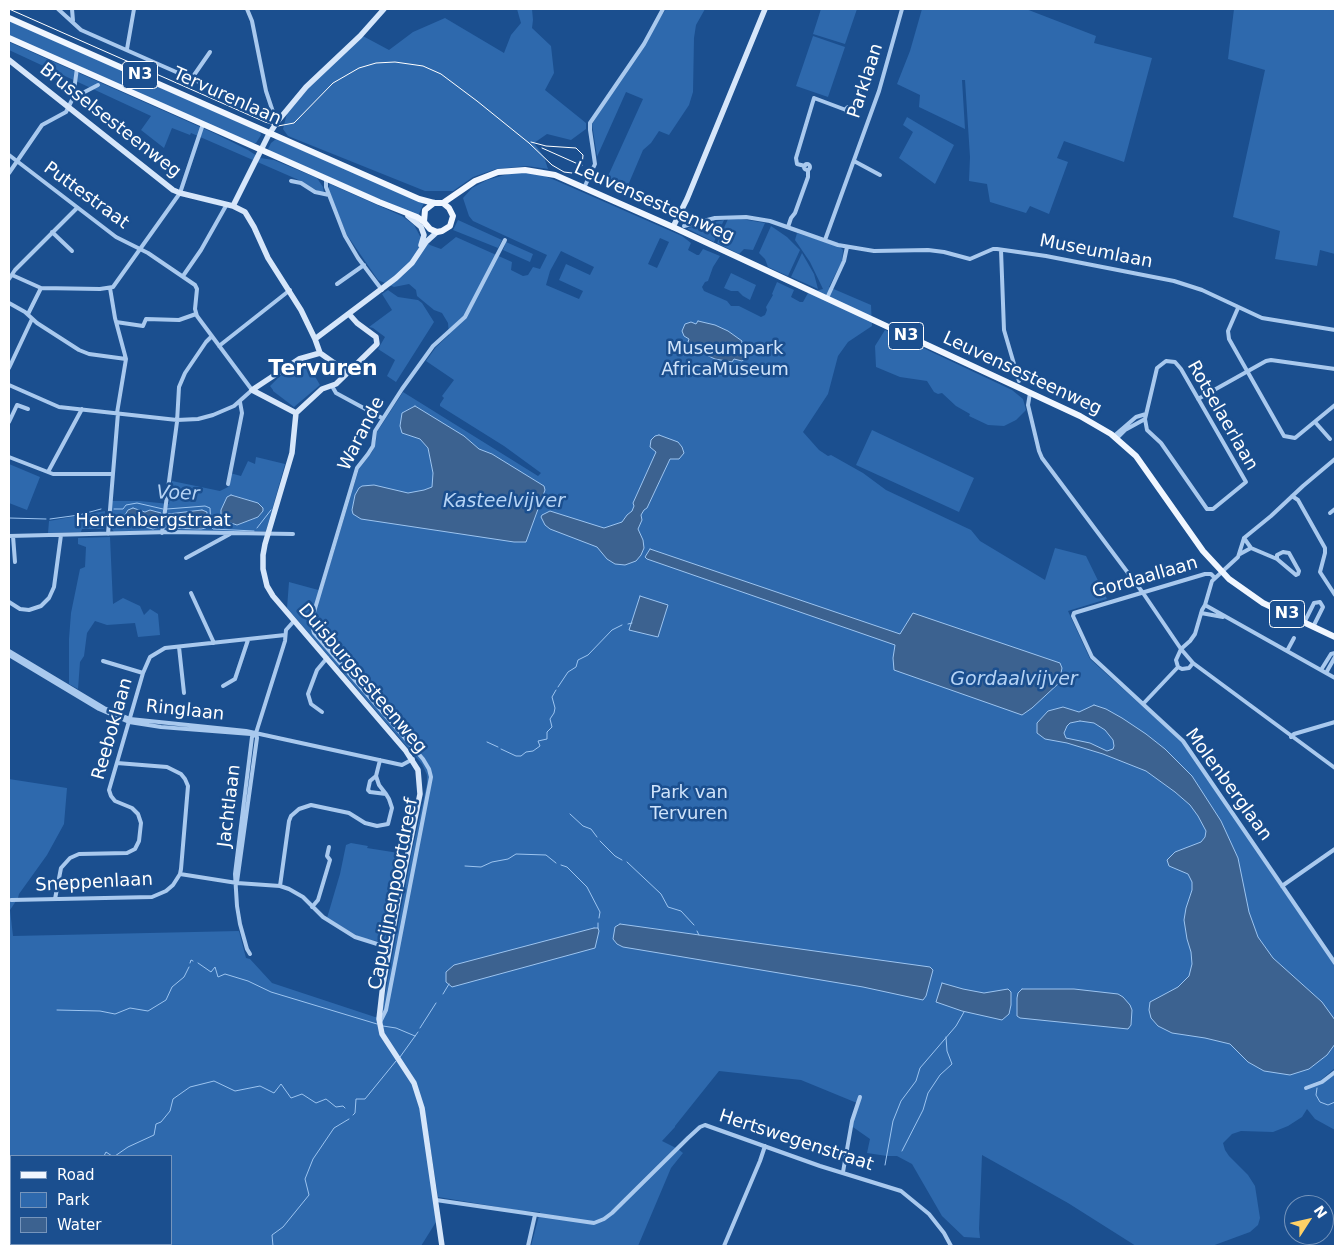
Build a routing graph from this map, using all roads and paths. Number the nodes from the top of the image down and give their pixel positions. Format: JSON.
{"nodes":[{"id":1,"x":58,"y":9,"type":"edge"},
{"id":2,"x":72,"y":9,"type":"edge"},
{"id":3,"x":134,"y":9,"type":"edge"},
{"id":4,"x":247,"y":9,"type":"edge"},
{"id":5,"x":384,"y":9,"type":"edge"},
{"id":6,"x":663,"y":9,"type":"edge"},
{"id":7,"x":765,"y":9,"type":"edge"},
{"id":8,"x":902,"y":9,"type":"edge"},
{"id":9,"x":9,"y":18,"type":"edge"},
{"id":10,"x":72,"y":21,"type":"junction"},
{"id":11,"x":9,"y":38,"type":"edge"},
{"id":12,"x":127,"y":49,"type":"junction"},
{"id":13,"x":210,"y":52,"type":"dead end"},
{"id":14,"x":9,"y":60,"type":"edge"},
{"id":15,"x":77,"y":68,"type":"junction"},
{"id":16,"x":192,"y":78,"type":"junction"},
{"id":17,"x":98,"y":85,"type":"dead end"},
{"id":18,"x":862,"y":85,"type":"dead end"},
{"id":19,"x":73,"y":98,"type":"junction"},
{"id":20,"x":68,"y":108,"type":"junction"},
{"id":21,"x":273,"y":112,"type":"junction"},
{"id":22,"x":278,"y":120,"type":"junction"},
{"id":23,"x":203,"y":124,"type":"junction"},
{"id":24,"x":270,"y":132,"type":"junction"},
{"id":25,"x":261,"y":149,"type":"junction"},
{"id":26,"x":9,"y":155,"type":"edge"},
{"id":27,"x":854,"y":161,"type":"junction"},
{"id":28,"x":17,"y":162,"type":"junction"},
{"id":29,"x":9,"y":174,"type":"edge"},
{"id":30,"x":880,"y":175,"type":"dead end"},
{"id":31,"x":326,"y":178,"type":"junction"},
{"id":32,"x":291,"y":181,"type":"dead end"},
{"id":33,"x":470,"y":184,"type":"junction"},
{"id":34,"x":584,"y":188,"type":"junction"},
{"id":35,"x":459,"y":191,"type":"junction"},
{"id":36,"x":180,"y":194,"type":"junction"},
{"id":37,"x":408,"y":194,"type":"junction"},
{"id":38,"x":329,"y":195,"type":"junction"},
{"id":39,"x":434,"y":203,"type":"junction"},
{"id":40,"x":443,"y":203,"type":"junction"},
{"id":41,"x":230,"y":205,"type":"junction"},
{"id":42,"x":78,"y":208,"type":"junction"},
{"id":43,"x":451,"y":210,"type":"junction"},
{"id":44,"x":400,"y":211,"type":"junction"},
{"id":45,"x":426,"y":224,"type":"junction"},
{"id":46,"x":684,"y":226,"type":"dead end"},
{"id":47,"x":673,"y":227,"type":"junction"},
{"id":48,"x":789,"y":228,"type":"junction"},
{"id":49,"x":52,"y":232,"type":"junction"},
{"id":50,"x":436,"y":232,"type":"junction"},
{"id":51,"x":504,"y":240,"type":"dead end"},
{"id":52,"x":825,"y":240,"type":"junction"},
{"id":53,"x":426,"y":242,"type":"junction"},
{"id":54,"x":848,"y":247,"type":"junction"},
{"id":55,"x":421,"y":249,"type":"junction"},
{"id":56,"x":140,"y":250,"type":"junction"},
{"id":57,"x":1001,"y":250,"type":"junction"},
{"id":58,"x":72,"y":251,"type":"dead end"},
{"id":59,"x":364,"y":265,"type":"junction"},
{"id":60,"x":183,"y":276,"type":"junction"},
{"id":61,"x":10,"y":277,"type":"edge"},
{"id":62,"x":337,"y":284,"type":"dead end"},
{"id":63,"x":41,"y":288,"type":"junction"},
{"id":64,"x":110,"y":288,"type":"junction"},
{"id":65,"x":290,"y":290,"type":"junction"},
{"id":66,"x":382,"y":290,"type":"junction"},
{"id":67,"x":826,"y":298,"type":"junction"},
{"id":68,"x":9,"y":304,"type":"edge"},
{"id":69,"x":1238,"y":308,"type":"junction"},
{"id":70,"x":28,"y":314,"type":"junction"},
{"id":71,"x":196,"y":314,"type":"junction"},
{"id":72,"x":349,"y":314,"type":"junction"},
{"id":73,"x":32,"y":319,"type":"junction"},
{"id":74,"x":116,"y":322,"type":"junction"},
{"id":75,"x":1335,"y":330,"type":"edge"},
{"id":76,"x":212,"y":336,"type":"junction"},
{"id":77,"x":315,"y":339,"type":"junction"},
{"id":78,"x":219,"y":346,"type":"junction"},
{"id":79,"x":320,"y":353,"type":"junction"},
{"id":80,"x":126,"y":359,"type":"junction"},
{"id":81,"x":9,"y":368,"type":"edge"},
{"id":82,"x":1335,"y":369,"type":"edge"},
{"id":83,"x":1248,"y":371,"type":"junction"},
{"id":84,"x":347,"y":372,"type":"junction"},
{"id":85,"x":1019,"y":381,"type":"dead end"},
{"id":86,"x":9,"y":385,"type":"edge"},
{"id":87,"x":332,"y":386,"type":"junction"},
{"id":88,"x":252,"y":390,"type":"junction"},
{"id":89,"x":1030,"y":393,"type":"junction"},
{"id":90,"x":1198,"y":399,"type":"junction"},
{"id":91,"x":240,"y":402,"type":"junction"},
{"id":92,"x":1335,"y":405,"type":"edge"},
{"id":93,"x":28,"y":409,"type":"dead end"},
{"id":94,"x":82,"y":409,"type":"junction"},
{"id":95,"x":118,"y":413,"type":"junction"},
{"id":96,"x":296,"y":413,"type":"junction"},
{"id":97,"x":1145,"y":416,"type":"junction"},
{"id":98,"x":382,"y":418,"type":"junction"},
{"id":99,"x":177,"y":420,"type":"junction"},
{"id":100,"x":9,"y":422,"type":"edge"},
{"id":101,"x":1315,"y":422,"type":"junction"},
{"id":102,"x":1116,"y":437,"type":"junction"},
{"id":103,"x":1330,"y":439,"type":"dead end"},
{"id":104,"x":9,"y":457,"type":"edge"},
{"id":105,"x":1335,"y":460,"type":"edge"},
{"id":106,"x":1330,"y":464,"type":"junction"},
{"id":107,"x":1335,"y":466,"type":"edge"},
{"id":108,"x":48,"y":472,"type":"junction"},
{"id":109,"x":112,"y":474,"type":"junction"},
{"id":110,"x":228,"y":484,"type":"dead end"},
{"id":111,"x":1292,"y":496,"type":"junction"},
{"id":112,"x":1335,"y":509,"type":"edge"},
{"id":113,"x":1330,"y":512,"type":"dead end"},
{"id":114,"x":162,"y":533,"type":"junction"},
{"id":115,"x":108,"y":534,"type":"junction"},
{"id":116,"x":231,"y":534,"type":"junction"},
{"id":117,"x":293,"y":534,"type":"dead end"},
{"id":118,"x":61,"y":535,"type":"junction"},
{"id":119,"x":268,"y":535,"type":"junction"},
{"id":120,"x":11,"y":536,"type":"edge"},
{"id":121,"x":1244,"y":538,"type":"junction"},
{"id":122,"x":1251,"y":548,"type":"junction"},
{"id":123,"x":1240,"y":554,"type":"junction"},
{"id":124,"x":186,"y":558,"type":"dead end"},
{"id":125,"x":1276,"y":559,"type":"junction"},
{"id":126,"x":15,"y":562,"type":"dead end"},
{"id":127,"x":1222,"y":572,"type":"junction"},
{"id":128,"x":1215,"y":578,"type":"junction"},
{"id":129,"x":191,"y":593,"type":"dead end"},
{"id":130,"x":1143,"y":593,"type":"junction"},
{"id":131,"x":1335,"y":595,"type":"edge"},
{"id":132,"x":9,"y":602,"type":"edge"},
{"id":133,"x":1205,"y":605,"type":"junction"},
{"id":134,"x":1201,"y":613,"type":"junction"},
{"id":135,"x":1073,"y":614,"type":"joint"},
{"id":136,"x":1227,"y":617,"type":"junction"},
{"id":137,"x":294,"y":621,"type":"junction"},
{"id":138,"x":1304,"y":623,"type":"junction"},
{"id":139,"x":1313,"y":627,"type":"junction"},
{"id":140,"x":285,"y":635,"type":"junction"},
{"id":141,"x":1335,"y":637,"type":"edge"},
{"id":142,"x":1294,"y":638,"type":"dead end"},
{"id":143,"x":248,"y":640,"type":"junction"},
{"id":144,"x":214,"y":643,"type":"junction"},
{"id":145,"x":179,"y":647,"type":"junction"},
{"id":146,"x":1181,"y":649,"type":"junction"},
{"id":147,"x":9,"y":651,"type":"edge"},
{"id":148,"x":1287,"y":651,"type":"junction"},
{"id":149,"x":1335,"y":653,"type":"edge"},
{"id":150,"x":9,"y":655,"type":"edge"},
{"id":151,"x":1335,"y":657,"type":"edge"},
{"id":152,"x":327,"y":658,"type":"junction"},
{"id":153,"x":103,"y":662,"type":"dead end"},
{"id":154,"x":1193,"y":663,"type":"junction"},
{"id":155,"x":1178,"y":666,"type":"junction"},
{"id":156,"x":1321,"y":670,"type":"junction"},
{"id":157,"x":1326,"y":673,"type":"junction"},
{"id":158,"x":142,"y":674,"type":"junction"},
{"id":159,"x":1335,"y":678,"type":"edge"},
{"id":160,"x":224,"y":686,"type":"dead end"},
{"id":161,"x":184,"y":693,"type":"dead end"},
{"id":162,"x":1143,"y":704,"type":"junction"},
{"id":163,"x":322,"y":712,"type":"dead end"},
{"id":164,"x":130,"y":720,"type":"junction"},
{"id":165,"x":1335,"y":722,"type":"edge"},
{"id":166,"x":256,"y":734,"type":"junction"},
{"id":167,"x":1291,"y":737,"type":"junction"},
{"id":168,"x":380,"y":760,"type":"junction"},
{"id":169,"x":413,"y":760,"type":"junction"},
{"id":170,"x":117,"y":763,"type":"junction"},
{"id":171,"x":1335,"y":768,"type":"edge"},
{"id":172,"x":429,"y":769,"type":"joint"},
{"id":173,"x":376,"y":776,"type":"junction"},
{"id":174,"x":386,"y":794,"type":"junction"},
{"id":175,"x":330,"y":847,"type":"dead end"},
{"id":176,"x":1335,"y":849,"type":"edge"},
{"id":177,"x":180,"y":874,"type":"junction"},
{"id":178,"x":237,"y":882,"type":"junction"},
{"id":179,"x":280,"y":886,"type":"junction"},
{"id":180,"x":1282,"y":886,"type":"junction"},
{"id":181,"x":55,"y":899,"type":"junction"},
{"id":182,"x":11,"y":900,"type":"dead end"},
{"id":183,"x":312,"y":907,"type":"junction"},
{"id":184,"x":390,"y":948,"type":"junction"},
{"id":185,"x":250,"y":954,"type":"dead end"},
{"id":186,"x":1335,"y":963,"type":"edge"},
{"id":187,"x":380,"y":1028,"type":"junction"},
{"id":188,"x":1335,"y":1072,"type":"edge"},
{"id":189,"x":1306,"y":1088,"type":"dead end"},
{"id":190,"x":860,"y":1097,"type":"dead end"},
{"id":191,"x":765,"y":1146,"type":"junction"},
{"id":192,"x":843,"y":1172,"type":"junction"},
{"id":193,"x":436,"y":1200,"type":"junction"},
{"id":194,"x":535,"y":1215,"type":"junction"},
{"id":195,"x":442,"y":1246,"type":"edge"},
{"id":196,"x":528,"y":1246,"type":"edge"},
{"id":197,"x":724,"y":1246,"type":"edge"},
{"id":198,"x":951,"y":1246,"type":"edge"}],
"edges":[{"from":1,"to":10,"type":"street","name":"Tervurenlaan"},
{"from":2,"to":10,"type":"street"},
{"from":3,"to":12,"type":"street"},
{"from":4,"to":21,"type":"street"},
{"from":5,"to":22,"type":"street"},
{"from":6,"to":34,"type":"street"},
{"from":7,"to":47,"type":"street"},
{"from":8,"to":27,"type":"street","name":"Parklaan"},
{"from":9,"to":24,"type":"main road","name":"Tervurenlaan","number":"N3"},
{"from":10,"to":12,"type":"street","name":"Tervurenlaan"},
{"from":11,"to":15,"type":"main road","name":"Tervurenlaan","number":"N3"},
{"from":12,"to":16,"type":"street","name":"Tervurenlaan"},
{"from":13,"to":16,"type":"street","name":"Tervurenlaan"},
{"from":14,"to":20,"type":"street","name":"Brusselsesteenweg"},
{"from":15,"to":19,"type":"street"},
{"from":15,"to":23,"type":"main road","name":"Tervurenlaan","number":"N3"},
{"from":16,"to":21,"type":"street","name":"Tervurenlaan"},
{"from":17,"to":19,"type":"street"},
{"from":18,"to":48,"type":"street"},
{"from":19,"to":20,"type":"street"},
{"from":20,"to":28,"type":"street"},
{"from":20,"to":36,"type":"street","name":"Brusselsesteenweg"},
{"from":21,"to":22,"type":"street"},
{"from":22,"to":24,"type":"street"},
{"from":23,"to":25,"type":"main road","name":"Tervurenlaan","number":"N3"},
{"from":23,"to":36,"type":"street"},
{"from":24,"to":25,"type":"street"},
{"from":24,"to":37,"type":"main road","name":"Tervurenlaan","number":"N3"},
{"from":25,"to":31,"type":"main road","name":"Tervurenlaan","number":"N3"},
{"from":25,"to":41,"type":"street"},
{"from":26,"to":28,"type":"street","name":"Puttestraat"},
{"from":27,"to":30,"type":"street"},
{"from":27,"to":52,"type":"street","name":"Parklaan"},
{"from":28,"to":29,"type":"street"},
{"from":28,"to":42,"type":"street","name":"Puttestraat"},
{"from":31,"to":38,"type":"street"},
{"from":31,"to":44,"type":"main road","name":"Tervurenlaan","number":"N3"},
{"from":32,"to":38,"type":"street"},
{"from":33,"to":34,"type":"main road","name":"Leuvensesteenweg","number":"N3"},
{"from":33,"to":35,"type":"main road","name":"Leuvensesteenweg","number":"N3"},
{"from":33,"to":43,"type":"main road","name":"Leuvensesteenweg","number":"N3"},
{"from":34,"to":47,"type":"main road","name":"Leuvensesteenweg","number":"N3"},
{"from":35,"to":37,"type":"main road","number":"N3"},
{"from":35,"to":40,"type":"main road","name":"Leuvensesteenweg","number":"N3"},
{"from":36,"to":41,"type":"street","name":"Brusselsesteenweg"},
{"from":36,"to":56,"type":"street"},
{"from":37,"to":39,"type":"main road","name":"Tervurenlaan","number":"N3"},
{"from":38,"to":59,"type":"street"},
{"from":39,"to":40,"type":"main road","name":"Tervurenlaan","number":"N3"},
{"from":39,"to":45,"type":"main road"},
{"from":40,"to":43,"type":"main road"},
{"from":41,"to":60,"type":"street"},
{"from":41,"to":65,"type":"street","name":"Brusselsesteenweg"},
{"from":42,"to":49,"type":"street"},
{"from":42,"to":56,"type":"street","name":"Puttestraat"},
{"from":43,"to":50,"type":"main road","number":"N3"},
{"from":44,"to":45,"type":"main road","name":"Tervurenlaan","number":"N3"},
{"from":44,"to":55,"type":"street","number":"N3"},
{"from":45,"to":50,"type":"main road","name":"Tervurenlaan","number":"N3"},
{"from":45,"to":53,"type":"street"},
{"from":46,"to":48,"type":"street","name":"Museumlaan"},
{"from":47,"to":67,"type":"main road","name":"Leuvensesteenweg","number":"N3"},
{"from":48,"to":52,"type":"street","name":"Museumlaan"},
{"from":49,"to":58,"type":"street"},
{"from":49,"to":61,"type":"street"},
{"from":50,"to":53,"type":"street"},
{"from":51,"to":98,"type":"street","name":"Warande"},
{"from":52,"to":54,"type":"street","name":"Museumlaan"},
{"from":53,"to":55,"type":"street"},
{"from":54,"to":57,"type":"street","name":"Museumlaan"},
{"from":54,"to":67,"type":"street"},
{"from":55,"to":66,"type":"street"},
{"from":56,"to":60,"type":"street","name":"Puttestraat"},
{"from":56,"to":64,"type":"street"},
{"from":57,"to":69,"type":"street","name":"Museumlaan"},
{"from":57,"to":85,"type":"street"},
{"from":59,"to":62,"type":"street"},
{"from":59,"to":66,"type":"street"},
{"from":60,"to":71,"type":"street"},
{"from":61,"to":63,"type":"street"},
{"from":63,"to":64,"type":"street"},
{"from":63,"to":70,"type":"street"},
{"from":64,"to":74,"type":"street"},
{"from":65,"to":77,"type":"street","name":"Brusselsesteenweg"},
{"from":65,"to":78,"type":"street"},
{"from":66,"to":72,"type":"street"},
{"from":67,"to":89,"type":"main road","name":"Leuvensesteenweg","number":"N3"},
{"from":68,"to":70,"type":"street"},
{"from":69,"to":75,"type":"street","name":"Museumlaan"},
{"from":69,"to":83,"type":"street"},
{"from":70,"to":73,"type":"street"},
{"from":71,"to":74,"type":"street"},
{"from":71,"to":76,"type":"street"},
{"from":72,"to":77,"type":"street"},
{"from":72,"to":84,"type":"street"},
{"from":73,"to":80,"type":"street"},
{"from":73,"to":81,"type":"street"},
{"from":74,"to":80,"type":"street"},
{"from":76,"to":78,"type":"street"},
{"from":76,"to":99,"type":"street"},
{"from":77,"to":79,"type":"street","name":"Brusselsesteenweg"},
{"from":78,"to":88,"type":"street"},
{"from":79,"to":84,"type":"street"},
{"from":79,"to":88,"type":"street"},
{"from":80,"to":95,"type":"street"},
{"from":82,"to":83,"type":"street"},
{"from":83,"to":90,"type":"street"},
{"from":83,"to":101,"type":"street"},
{"from":84,"to":87,"type":"street"},
{"from":86,"to":94,"type":"street"},
{"from":87,"to":96,"type":"street"},
{"from":87,"to":98,"type":"street"},
{"from":88,"to":91,"type":"street"},
{"from":88,"to":96,"type":"street"},
{"from":89,"to":102,"type":"main road","name":"Leuvensesteenweg","number":"N3"},
{"from":89,"to":130,"type":"street"},
{"from":90,"to":97,"type":"street","name":"Rotselaerlaan"},
{"from":90,"to":97,"type":"street","name":"Rotselaerlaan"},
{"from":91,"to":99,"type":"street"},
{"from":91,"to":110,"type":"street"},
{"from":92,"to":101,"type":"street"},
{"from":93,"to":100,"type":"street"},
{"from":94,"to":95,"type":"street"},
{"from":94,"to":108,"type":"street"},
{"from":95,"to":99,"type":"street"},
{"from":95,"to":109,"type":"street"},
{"from":96,"to":119,"type":"street","name":"Duisburgsesteenweg"},
{"from":97,"to":102,"type":"street"},
{"from":98,"to":172,"type":"street","name":"Warande"},
{"from":99,"to":114,"type":"street"},
{"from":101,"to":103,"type":"street"},
{"from":102,"to":127,"type":"main road","name":"Leuvensesteenweg","number":"N3"},
{"from":104,"to":108,"type":"street"},
{"from":105,"to":106,"type":"street"},
{"from":106,"to":107,"type":"street"},
{"from":106,"to":111,"type":"street"},
{"from":108,"to":109,"type":"street"},
{"from":109,"to":115,"type":"street"},
{"from":111,"to":121,"type":"street"},
{"from":111,"to":131,"type":"street"},
{"from":112,"to":113,"type":"street"},
{"from":114,"to":115,"type":"street","name":"Hertenbergstraat"},
{"from":114,"to":116,"type":"street","name":"Hertenbergstraat"},
{"from":115,"to":118,"type":"street","name":"Hertenbergstraat"},
{"from":116,"to":119,"type":"street","name":"Hertenbergstraat"},
{"from":116,"to":124,"type":"street"},
{"from":117,"to":119,"type":"street","name":"Hertenbergstraat"},
{"from":118,"to":120,"type":"street","name":"Hertenbergstraat"},
{"from":118,"to":132,"type":"street"},
{"from":119,"to":137,"type":"street","name":"Duisburgsesteenweg"},
{"from":120,"to":126,"type":"street","name":"Hertenbergstraat"},
{"from":121,"to":122,"type":"street"},
{"from":121,"to":123,"type":"street"},
{"from":122,"to":123,"type":"street"},
{"from":122,"to":125,"type":"street"},
{"from":123,"to":127,"type":"street","name":"Gordaallaan"},
{"from":125,"to":125,"type":"street"},
{"from":127,"to":128,"type":"street","name":"Gordaallaan"},
{"from":127,"to":138,"type":"main road","name":"Leuvensesteenweg","number":"N3"},
{"from":128,"to":130,"type":"street","name":"Gordaallaan"},
{"from":128,"to":133,"type":"street"},
{"from":129,"to":144,"type":"street"},
{"from":130,"to":135,"type":"street","name":"Gordaallaan"},
{"from":130,"to":146,"type":"street"},
{"from":133,"to":134,"type":"street"},
{"from":133,"to":136,"type":"street"},
{"from":134,"to":136,"type":"street"},
{"from":134,"to":146,"type":"street"},
{"from":135,"to":162,"type":"street","name":"Molenberglaan"},
{"from":136,"to":148,"type":"street"},
{"from":137,"to":140,"type":"street","name":"Jachtlaan"},
{"from":137,"to":152,"type":"street","name":"Duisburgsesteenweg"},
{"from":138,"to":139,"type":"main road","name":"Leuvensesteenweg","number":"N3"},
{"from":138,"to":139,"type":"street"},
{"from":139,"to":141,"type":"main road","name":"Leuvensesteenweg","number":"N3"},
{"from":140,"to":143,"type":"street","name":"Reeboklaan"},
{"from":140,"to":166,"type":"street","name":"Jachtlaan"},
{"from":142,"to":148,"type":"street"},
{"from":143,"to":144,"type":"street","name":"Reeboklaan"},
{"from":143,"to":160,"type":"street"},
{"from":144,"to":145,"type":"street","name":"Reeboklaan"},
{"from":145,"to":158,"type":"street","name":"Reeboklaan"},
{"from":145,"to":161,"type":"street"},
{"from":146,"to":154,"type":"street"},
{"from":146,"to":155,"type":"street"},
{"from":147,"to":164,"type":"street","name":"Ringlaan"},
{"from":148,"to":156,"type":"street"},
{"from":149,"to":156,"type":"street"},
{"from":150,"to":164,"type":"street","name":"Ringlaan"},
{"from":151,"to":157,"type":"street"},
{"from":152,"to":163,"type":"street"},
{"from":152,"to":169,"type":"street","name":"Duisburgsesteenweg"},
{"from":153,"to":158,"type":"street"},
{"from":154,"to":155,"type":"street"},
{"from":154,"to":167,"type":"street"},
{"from":155,"to":162,"type":"street"},
{"from":156,"to":157,"type":"street"},
{"from":157,"to":159,"type":"street"},
{"from":158,"to":164,"type":"street","name":"Reeboklaan"},
{"from":162,"to":180,"type":"street","name":"Molenberglaan"},
{"from":164,"to":166,"type":"street","name":"Ringlaan"},
{"from":164,"to":170,"type":"street","name":"Reeboklaan"},
{"from":165,"to":167,"type":"street"},
{"from":166,"to":168,"type":"street","name":"Ringlaan"},
{"from":166,"to":178,"type":"street","name":"Jachtlaan"},
{"from":167,"to":171,"type":"street"},
{"from":168,"to":169,"type":"street","name":"Ringlaan"},
{"from":168,"to":173,"type":"street"},
{"from":169,"to":184,"type":"street","name":"Duisburgsesteenweg"},
{"from":170,"to":177,"type":"street"},
{"from":170,"to":181,"type":"street","name":"Reeboklaan"},
{"from":172,"to":187,"type":"street","name":"Capucijnenpoortdreef"},
{"from":173,"to":174,"type":"street"},
{"from":173,"to":174,"type":"street"},
{"from":174,"to":179,"type":"street"},
{"from":175,"to":183,"type":"street"},
{"from":176,"to":180,"type":"street"},
{"from":177,"to":178,"type":"street"},
{"from":177,"to":181,"type":"street","name":"Sneppenlaan"},
{"from":178,"to":179,"type":"street"},
{"from":178,"to":185,"type":"street","name":"Jachtlaan"},
{"from":179,"to":183,"type":"street"},
{"from":180,"to":186,"type":"street","name":"Molenberglaan"},
{"from":181,"to":182,"type":"street","name":"Sneppenlaan"},
{"from":183,"to":184,"type":"street"},
{"from":184,"to":187,"type":"street","name":"Duisburgsesteenweg"},
{"from":187,"to":193,"type":"street"},
{"from":188,"to":189,"type":"street"},
{"from":190,"to":192,"type":"street"},
{"from":191,"to":192,"type":"street","name":"Hertswegenstraat"},
{"from":191,"to":194,"type":"street","name":"Hertswegenstraat"},
{"from":191,"to":197,"type":"street"},
{"from":192,"to":198,"type":"street","name":"Hertswegenstraat"},
{"from":193,"to":194,"type":"street","name":"Hertswegenstraat"},
{"from":193,"to":195,"type":"street"},
{"from":194,"to":196,"type":"street"}]}
